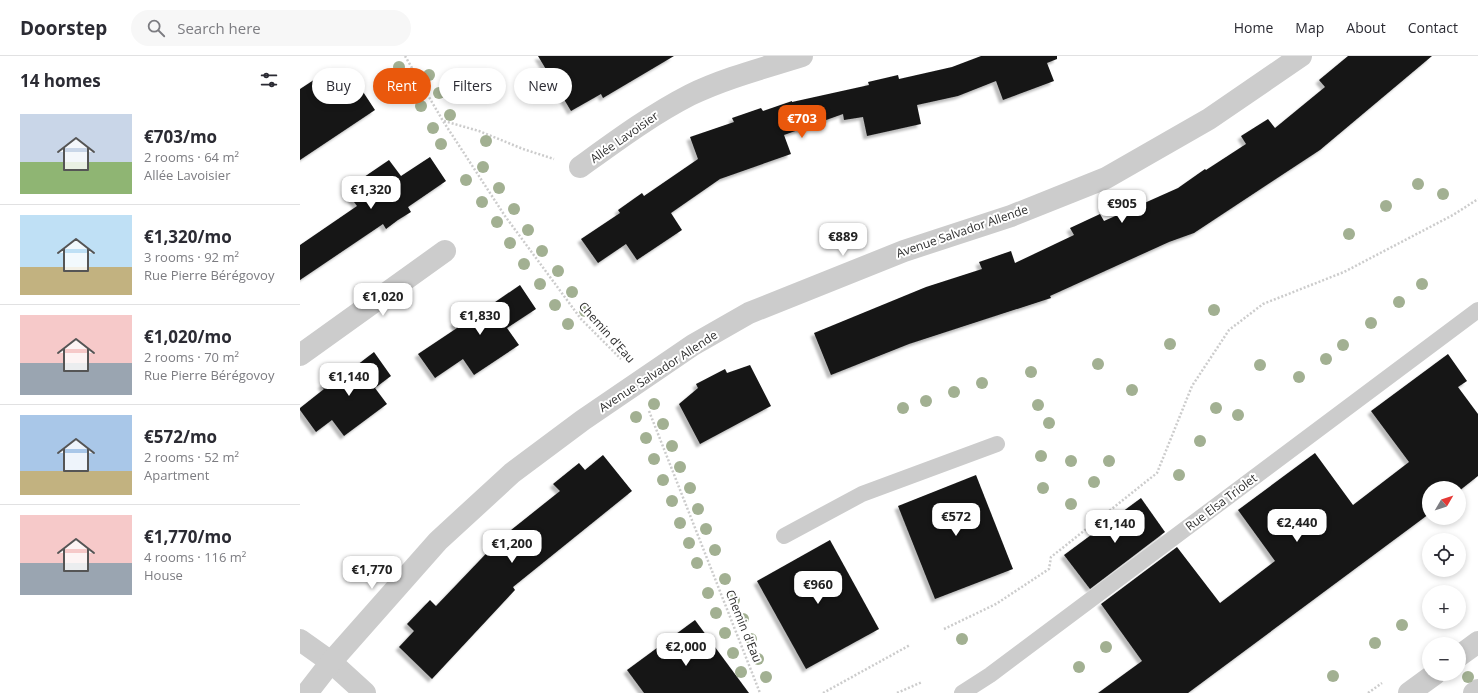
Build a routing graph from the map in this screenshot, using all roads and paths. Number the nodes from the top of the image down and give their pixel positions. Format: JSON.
{"nodes":[{"id":1,"x":405,"y":56,"type":"edge"},
{"id":2,"x":802,"y":56,"type":"edge"},
{"id":3,"x":1301,"y":56,"type":"edge"},
{"id":4,"x":443,"y":121,"type":"junction"},
{"id":5,"x":580,"y":167,"type":"joint"},
{"id":6,"x":1478,"y":199,"type":"edge"},
{"id":7,"x":445,"y":251,"type":"dead end"},
{"id":8,"x":1478,"y":310,"type":"edge"},
{"id":9,"x":300,"y":355,"type":"edge"},
{"id":10,"x":637,"y":383,"type":"junction"},
{"id":11,"x":997,"y":444,"type":"dead end"},
{"id":12,"x":784,"y":536,"type":"dead end"},
{"id":13,"x":944,"y":629,"type":"dead end"},
{"id":14,"x":300,"y":640,"type":"edge"},
{"id":15,"x":1478,"y":642,"type":"edge"},
{"id":16,"x":910,"y":645,"type":"dead end"},
{"id":17,"x":1466,"y":651,"type":"edge"},
{"id":18,"x":331,"y":662,"type":"junction"},
{"id":19,"x":1425,"y":681,"type":"edge"},
{"id":20,"x":922,"y":682,"type":"dead end"},
{"id":21,"x":1478,"y":690,"type":"edge"},
{"id":22,"x":307,"y":693,"type":"edge"},
{"id":23,"x":365,"y":693,"type":"edge"},
{"id":24,"x":760,"y":693,"type":"edge"},
{"id":25,"x":824,"y":693,"type":"edge"},
{"id":26,"x":897,"y":693,"type":"edge"},
{"id":27,"x":962,"y":693,"type":"edge"},
{"id":28,"x":1409,"y":693,"type":"edge"},
{"id":29,"x":1474,"y":693,"type":"edge"}],
"edges":[{"from":1,"to":4,"type":"path","name":"Chemin d'Eau"},
{"from":2,"to":5,"type":"street","name":"Allée Lavoisier"},
{"from":3,"to":10,"type":"street","name":"Avenue Salvador Allende"},
{"from":4,"to":5,"type":"path"},
{"from":4,"to":10,"type":"path","name":"Chemin d'Eau"},
{"from":6,"to":13,"type":"path"},
{"from":7,"to":9,"type":"street"},
{"from":8,"to":27,"type":"lane","name":"Rue Elsa Triolet"},
{"from":10,"to":18,"type":"street","name":"Avenue Salvador Allende"},
{"from":10,"to":24,"type":"path","name":"Chemin d'Eau"},
{"from":11,"to":12,"type":"lane"},
{"from":14,"to":18,"type":"street"},
{"from":15,"to":17,"type":"street"},
{"from":16,"to":25,"type":"path"},
{"from":18,"to":22,"type":"street","name":"Avenue Salvador Allende"},
{"from":18,"to":23,"type":"street"},
{"from":19,"to":28,"type":"street"},
{"from":20,"to":26,"type":"path"},
{"from":21,"to":29,"type":"street"}]}
